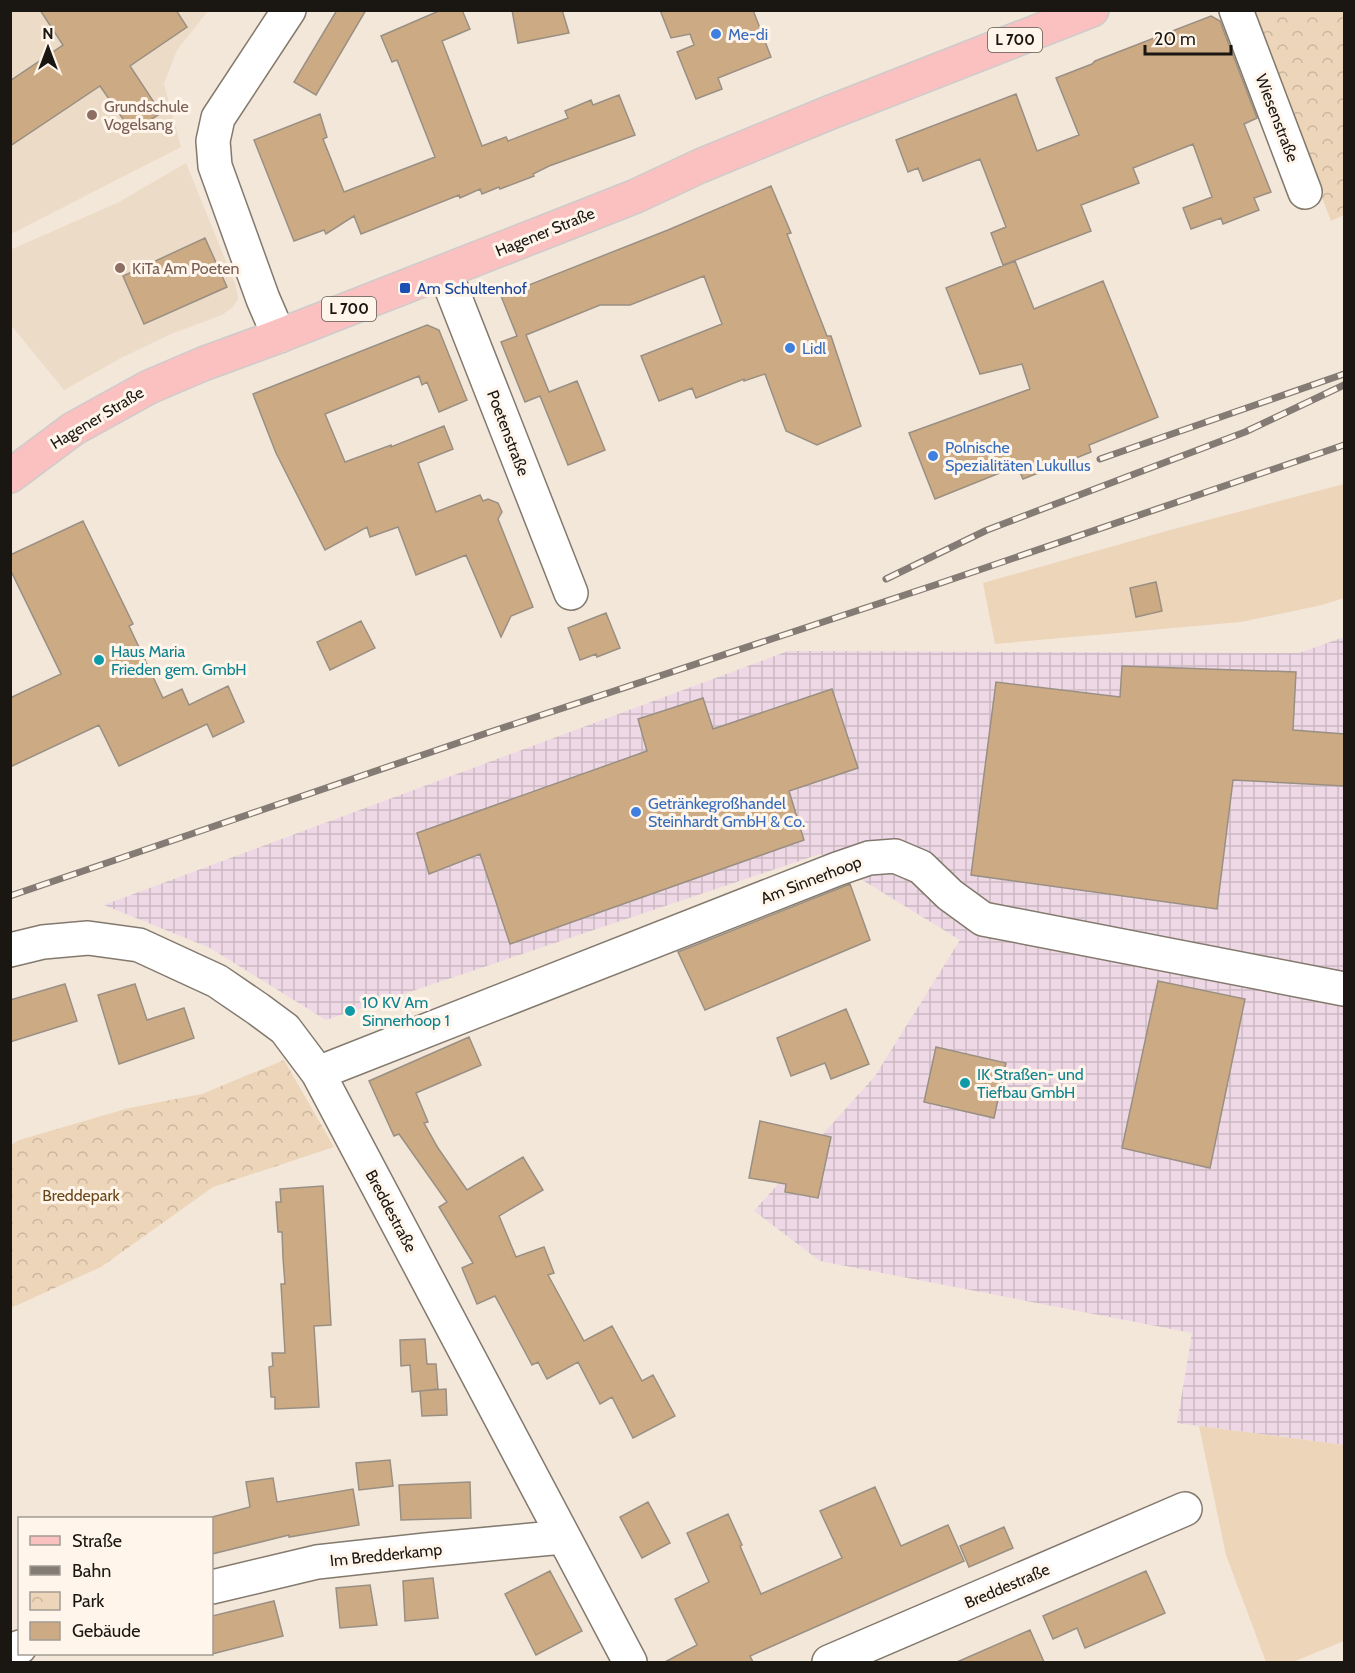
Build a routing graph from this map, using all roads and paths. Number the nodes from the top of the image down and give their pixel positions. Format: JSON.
{"nodes":[{"id":1,"x":289,"y":10,"type":"edge"},
{"id":2,"x":1092,"y":10,"type":"edge"},
{"id":3,"x":1236,"y":10,"type":"edge"},
{"id":4,"x":1305,"y":192,"type":"dead end"},
{"id":5,"x":445,"y":272,"type":"junction"},
{"id":6,"x":279,"y":336,"type":"junction"},
{"id":7,"x":10,"y":476,"type":"edge"},
{"id":8,"x":571,"y":594,"type":"dead end"},
{"id":9,"x":10,"y":950,"type":"edge"},
{"id":10,"x":1344,"y":989,"type":"edge"},
{"id":11,"x":318,"y":1073,"type":"junction"},
{"id":12,"x":1185,"y":1509,"type":"dead end"},
{"id":13,"x":563,"y":1537,"type":"junction"},
{"id":14,"x":213,"y":1587,"type":"edge"},
{"id":15,"x":630,"y":1662,"type":"edge"},
{"id":16,"x":829,"y":1662,"type":"edge"}],
"edges":[{"from":1,"to":6,"type":"street"},
{"from":2,"to":5,"type":"main road","name":"Hagener Straße","number":"L 700"},
{"from":3,"to":4,"type":"street","name":"Wiesenstraße"},
{"from":5,"to":6,"type":"main road","name":"Hagener Straße","number":"L 700"},
{"from":5,"to":8,"type":"street","name":"Poetenstraße"},
{"from":6,"to":7,"type":"main road","name":"Hagener Straße","number":"L 700"},
{"from":9,"to":11,"type":"street","name":"Breddestraße"},
{"from":10,"to":11,"type":"street","name":"Am Sinnerhoop"},
{"from":11,"to":13,"type":"street","name":"Breddestraße"},
{"from":12,"to":16,"type":"street","name":"Breddestraße"},
{"from":13,"to":14,"type":"street","name":"Im Bredderkamp"},
{"from":13,"to":15,"type":"street","name":"Breddestraße"}]}
